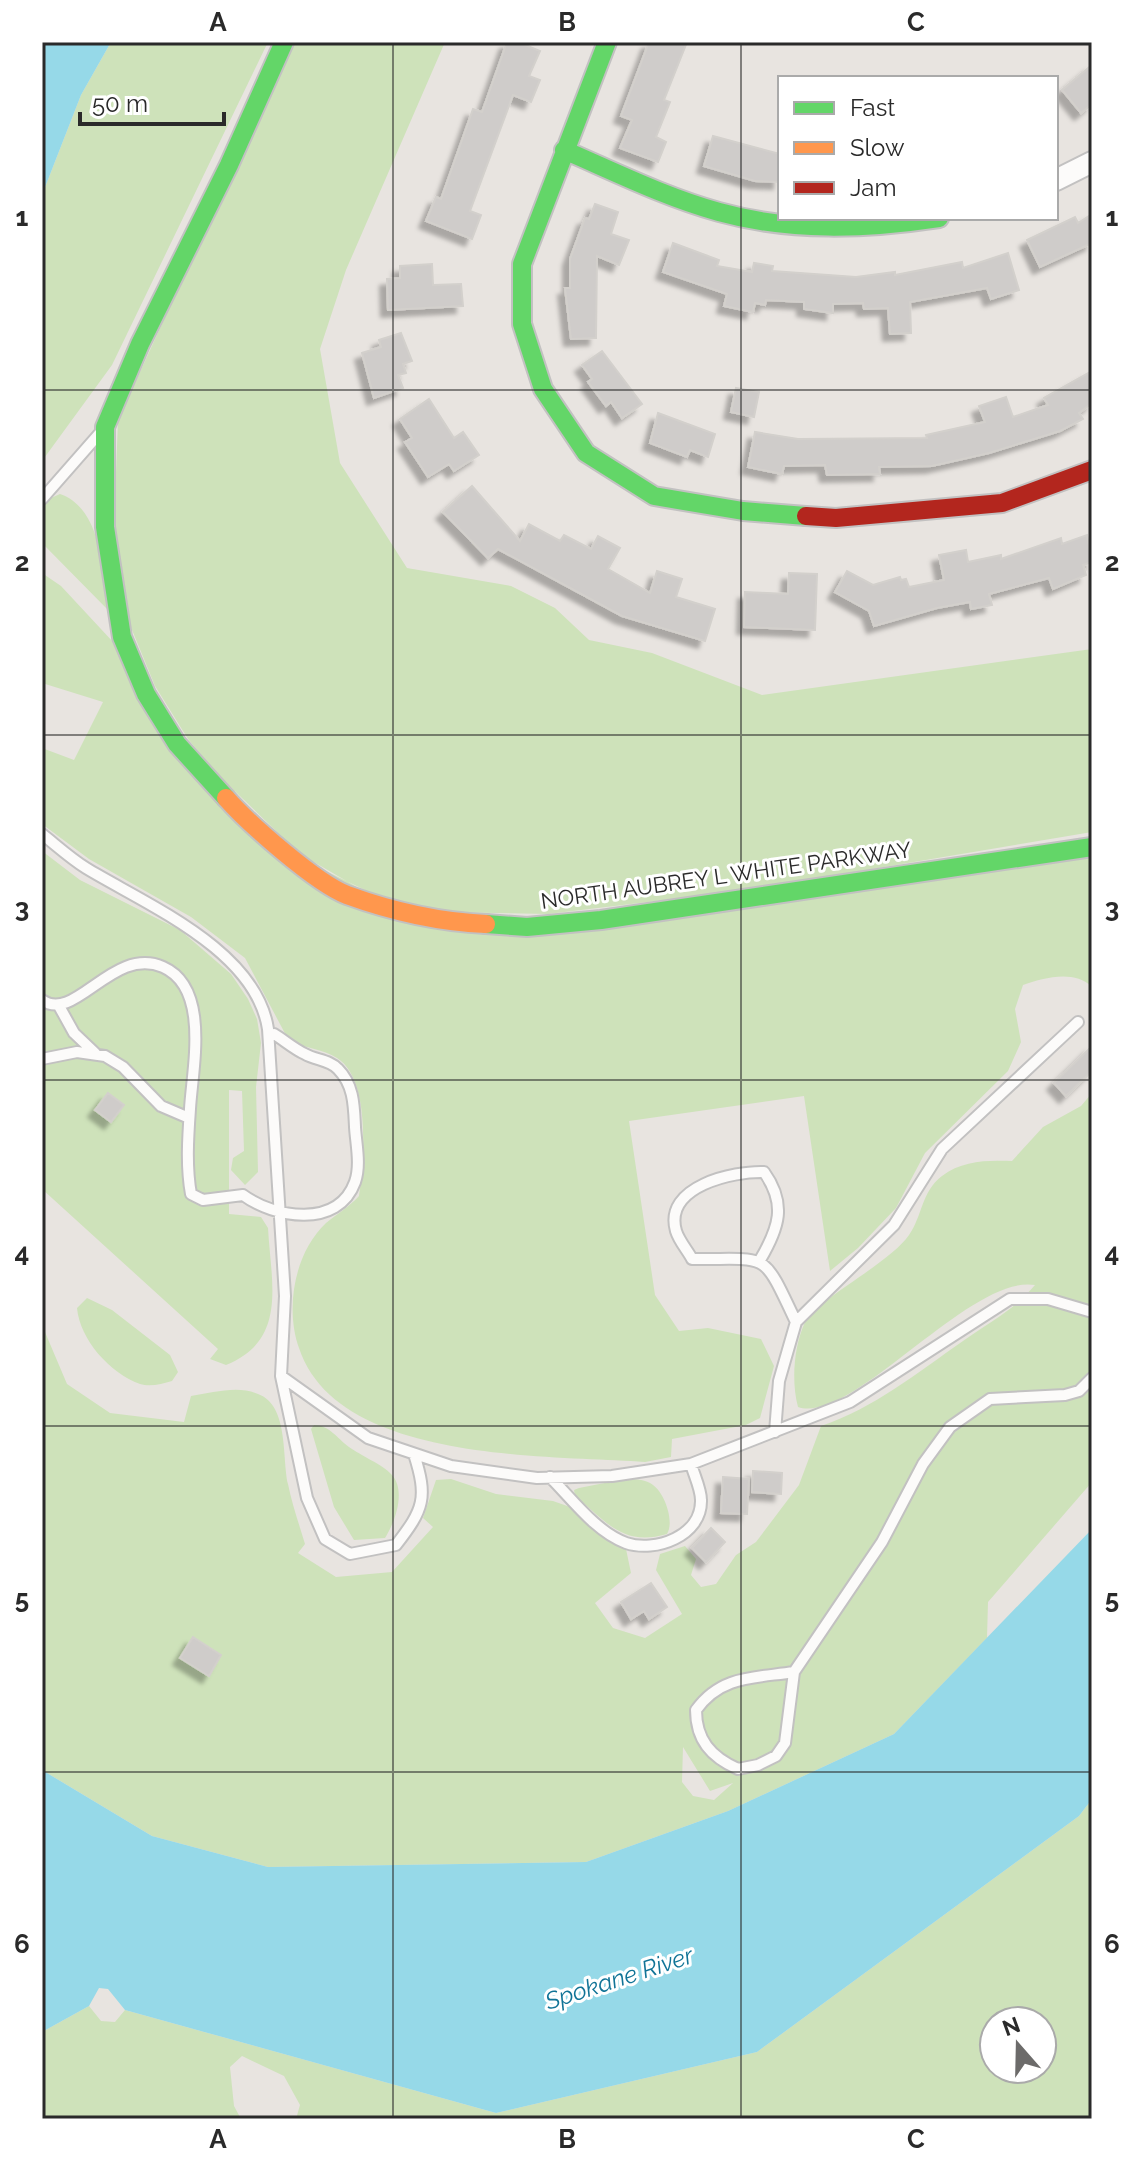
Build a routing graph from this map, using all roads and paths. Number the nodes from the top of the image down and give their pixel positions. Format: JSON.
{"nodes":[{"id":1,"x":284,"y":42,"type":"edge"},
{"id":2,"x":607,"y":42,"type":"edge"},
{"id":3,"x":564,"y":150,"type":"junction"},
{"id":4,"x":1092,"y":162,"type":"edge"},
{"id":5,"x":1058,"y":179,"type":"edge"},
{"id":6,"x":928,"y":220,"type":"edge"},
{"id":7,"x":105,"y":427,"type":"junction"},
{"id":8,"x":1092,"y":470,"type":"edge"},
{"id":9,"x":42,"y":499,"type":"edge"},
{"id":10,"x":42,"y":834,"type":"edge"},
{"id":11,"x":1092,"y":847,"type":"edge"},
{"id":12,"x":42,"y":1000,"type":"edge"},
{"id":13,"x":59,"y":1006,"type":"junction"},
{"id":14,"x":1078,"y":1022,"type":"dead end"},
{"id":15,"x":274,"y":1034,"type":"dead end"},
{"id":16,"x":96,"y":1054,"type":"junction"},
{"id":17,"x":42,"y":1059,"type":"edge"},
{"id":18,"x":189,"y":1118,"type":"junction"},
{"id":19,"x":282,"y":1213,"type":"junction"},
{"id":20,"x":760,"y":1260,"type":"junction"},
{"id":21,"x":1092,"y":1312,"type":"edge"},
{"id":22,"x":796,"y":1322,"type":"junction"},
{"id":23,"x":281,"y":1376,"type":"junction"},
{"id":24,"x":1092,"y":1378,"type":"edge"},
{"id":25,"x":775,"y":1432,"type":"junction"},
{"id":26,"x":414,"y":1454,"type":"junction"},
{"id":27,"x":691,"y":1464,"type":"junction"},
{"id":28,"x":550,"y":1477,"type":"junction"},
{"id":29,"x":794,"y":1672,"type":"junction"}],
"edges":[{"from":1,"to":7,"type":"street","name":"NORTH AUBREY L WHITE PARKWAY"},
{"from":2,"to":3,"type":"street"},
{"from":3,"to":6,"type":"street"},
{"from":3,"to":8,"type":"street"},
{"from":4,"to":5,"type":"street"},
{"from":7,"to":9,"type":"lane"},
{"from":7,"to":11,"type":"street","name":"NORTH AUBREY L WHITE PARKWAY"},
{"from":10,"to":19,"type":"lane"},
{"from":12,"to":13,"type":"lane"},
{"from":13,"to":16,"type":"lane"},
{"from":13,"to":18,"type":"lane"},
{"from":14,"to":22,"type":"lane"},
{"from":15,"to":19,"type":"lane"},
{"from":16,"to":17,"type":"lane"},
{"from":16,"to":18,"type":"lane"},
{"from":18,"to":19,"type":"lane"},
{"from":19,"to":23,"type":"lane"},
{"from":20,"to":20,"type":"lane"},
{"from":20,"to":22,"type":"lane"},
{"from":21,"to":25,"type":"lane"},
{"from":22,"to":25,"type":"lane"},
{"from":23,"to":26,"type":"lane"},
{"from":23,"to":26,"type":"lane"},
{"from":24,"to":29,"type":"lane"},
{"from":25,"to":27,"type":"lane"},
{"from":26,"to":28,"type":"lane"},
{"from":27,"to":28,"type":"lane"},
{"from":27,"to":28,"type":"lane"},
{"from":29,"to":29,"type":"lane"}]}
